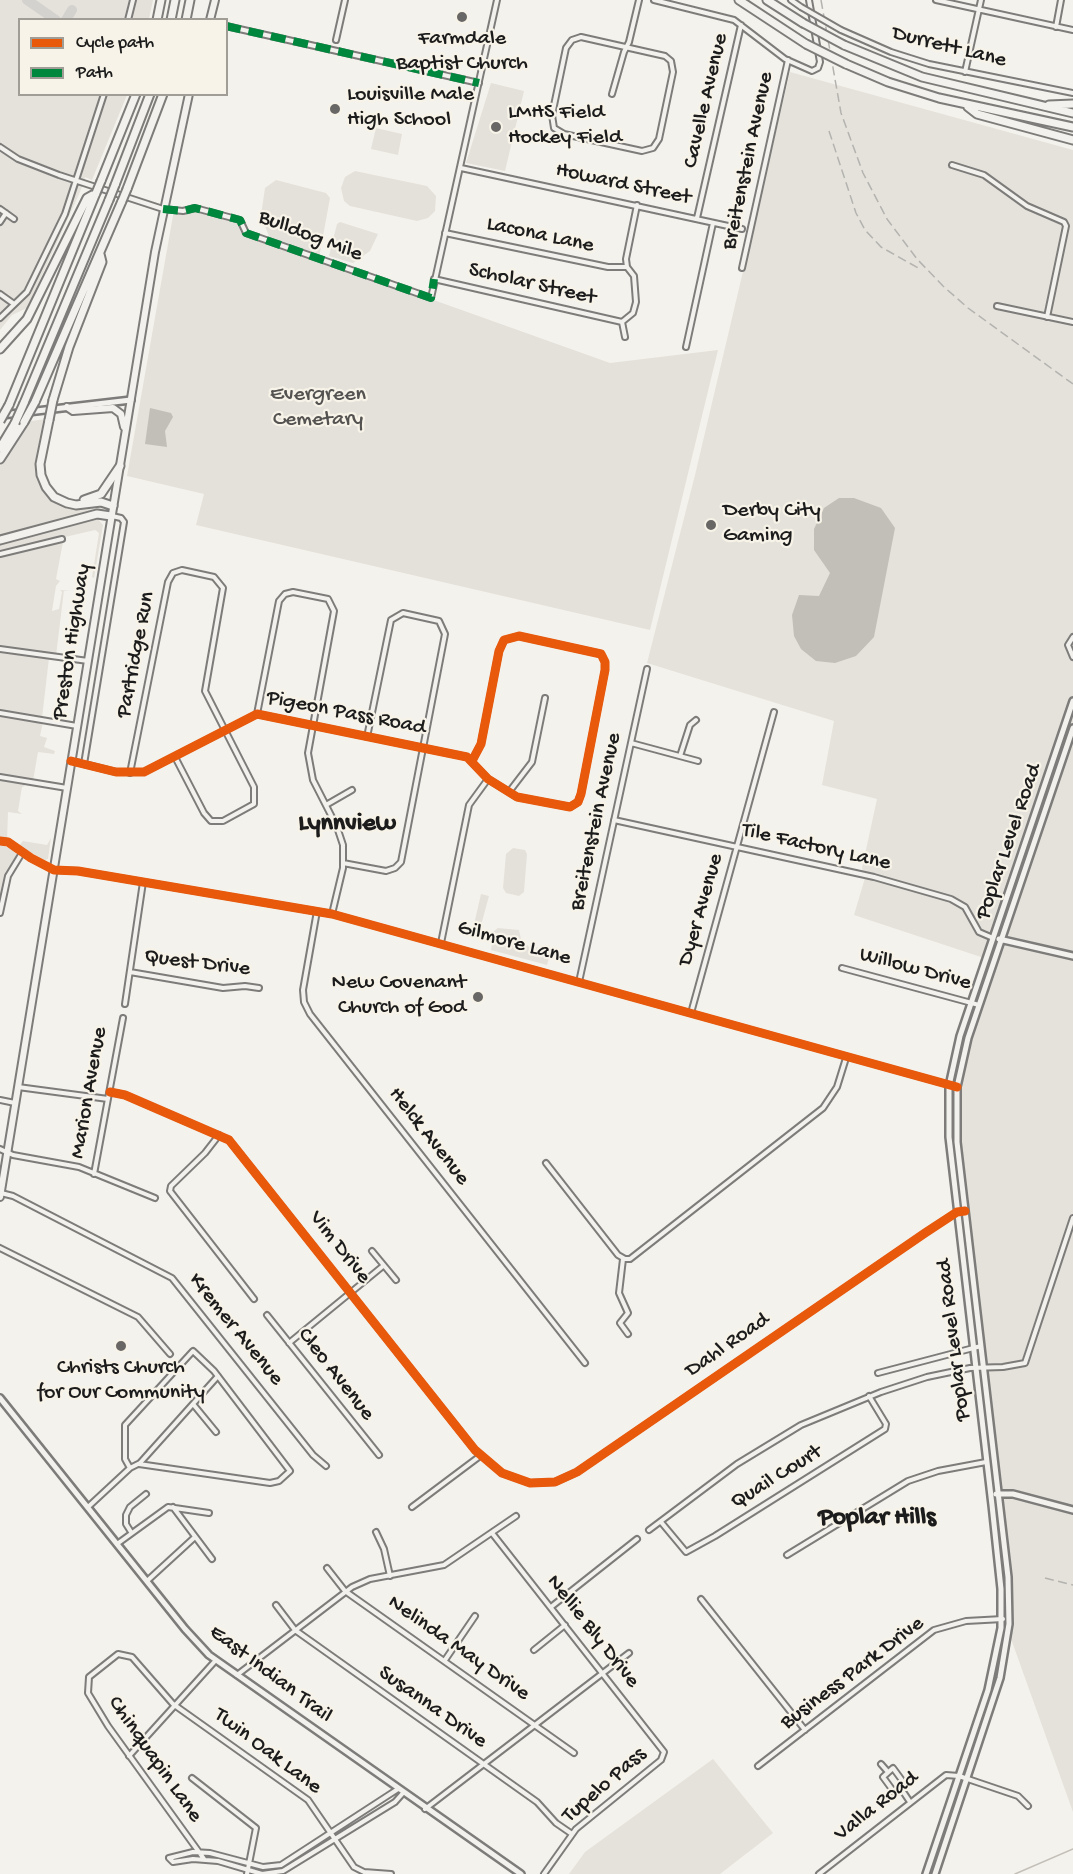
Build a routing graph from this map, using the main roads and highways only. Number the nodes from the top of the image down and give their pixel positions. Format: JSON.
{"nodes":[{"id":1,"x":161,"y":0,"type":"edge"},
{"id":2,"x":175,"y":0,"type":"edge"},
{"id":3,"x":190,"y":0,"type":"edge"},
{"id":4,"x":215,"y":0,"type":"edge"},
{"id":5,"x":739,"y":0,"type":"edge"},
{"id":6,"x":767,"y":0,"type":"edge"},
{"id":7,"x":157,"y":18,"type":"edge"},
{"id":8,"x":171,"y":18,"type":"edge"},
{"id":9,"x":186,"y":18,"type":"edge"},
{"id":10,"x":210,"y":18,"type":"edge"},
{"id":11,"x":135,"y":96,"type":"edge"},
{"id":12,"x":149,"y":96,"type":"edge"},
{"id":13,"x":163,"y":96,"type":"edge"},
{"id":14,"x":189,"y":96,"type":"edge"},
{"id":15,"x":1073,"y":104,"type":"edge"},
{"id":16,"x":966,"y":105,"type":"junction"},
{"id":17,"x":1047,"y":105,"type":"junction"},
{"id":18,"x":1073,"y":112,"type":"edge"},
{"id":19,"x":1073,"y":127,"type":"edge"},
{"id":20,"x":1073,"y":140,"type":"edge"},
{"id":21,"x":96,"y":193,"type":"junction"},
{"id":22,"x":100,"y":254,"type":"junction"},
{"id":23,"x":0,"y":349,"type":"edge"},
{"id":24,"x":131,"y":400,"type":"junction"},
{"id":25,"x":67,"y":407,"type":"junction"},
{"id":26,"x":0,"y":416,"type":"edge"},
{"id":27,"x":0,"y":421,"type":"edge"},
{"id":28,"x":125,"y":433,"type":"junction"},
{"id":29,"x":0,"y":448,"type":"edge"},
{"id":30,"x":0,"y":459,"type":"edge"},
{"id":31,"x":120,"y":466,"type":"junction"},
{"id":32,"x":49,"y":490,"type":"junction"},
{"id":33,"x":113,"y":506,"type":"junction"},
{"id":34,"x":111,"y":516,"type":"junction"},
{"id":35,"x":0,"y":540,"type":"edge"},
{"id":36,"x":1073,"y":701,"type":"edge"},
{"id":37,"x":1073,"y":728,"type":"edge"},
{"id":38,"x":994,"y":938,"type":"junction"},
{"id":39,"x":1002,"y":939,"type":"junction"},
{"id":40,"x":1073,"y":956,"type":"edge"},
{"id":41,"x":0,"y":1195,"type":"edge"},
{"id":42,"x":0,"y":1398,"type":"edge"},
{"id":43,"x":999,"y":1493,"type":"junction"},
{"id":44,"x":991,"y":1494,"type":"junction"},
{"id":45,"x":1073,"y":1510,"type":"edge"},
{"id":46,"x":992,"y":1677,"type":"junction"},
{"id":47,"x":1000,"y":1680,"type":"junction"},
{"id":48,"x":521,"y":1874,"type":"edge"},
{"id":49,"x":926,"y":1874,"type":"edge"},
{"id":50,"x":934,"y":1874,"type":"edge"}],
"edges":[{"from":1,"to":7,"type":"highway"},
{"from":2,"to":8,"type":"highway"},
{"from":3,"to":9,"type":"highway"},
{"from":4,"to":10,"type":"main road"},
{"from":5,"to":16,"type":"highway","bridge":true},
{"from":6,"to":17,"type":"highway","bridge":true},
{"from":11,"to":21,"type":"highway","bridge":true},
{"from":12,"to":29,"type":"highway","bridge":true},
{"from":13,"to":22,"type":"highway","bridge":true},
{"from":14,"to":24,"type":"main road","name":"Preston Highway"},
{"from":15,"to":17,"type":"highway"},
{"from":16,"to":19,"type":"highway"},
{"from":16,"to":20,"type":"highway"},
{"from":17,"to":18,"type":"highway"},
{"from":21,"to":23,"type":"highway"},
{"from":21,"to":27,"type":"highway","bridge":true},
{"from":22,"to":30,"type":"highway","bridge":true},
{"from":22,"to":32,"type":"highway","bridge":true},
{"from":24,"to":25,"type":"main road"},
{"from":24,"to":28,"type":"main road","name":"Preston Highway"},
{"from":25,"to":26,"type":"main road"},
{"from":25,"to":28,"type":"main road"},
{"from":28,"to":31,"type":"main road","name":"Preston Highway"},
{"from":31,"to":32,"type":"highway"},
{"from":31,"to":33,"type":"main road","name":"Preston Highway"},
{"from":32,"to":33,"type":"highway"},
{"from":33,"to":34,"type":"main road","name":"Preston Highway"},
{"from":34,"to":35,"type":"highway"},
{"from":34,"to":41,"type":"main road","name":"Preston Highway"},
{"from":36,"to":38,"type":"main road","name":"Poplar Level Road"},
{"from":37,"to":39,"type":"main road","name":"Poplar Level Road"},
{"from":38,"to":39,"type":"main road"},
{"from":38,"to":44,"type":"main road","name":"Poplar Level Road"},
{"from":39,"to":40,"type":"main road"},
{"from":39,"to":43,"type":"main road","name":"Poplar Level Road"},
{"from":42,"to":48,"type":"main road","name":"East Indian Trail"},
{"from":43,"to":44,"type":"main road"},
{"from":43,"to":45,"type":"main road"},
{"from":43,"to":47,"type":"main road","name":"Poplar Level Road"},
{"from":44,"to":46,"type":"main road","name":"Poplar Level Road"},
{"from":46,"to":47,"type":"main road"},
{"from":46,"to":49,"type":"main road","name":"Poplar Level Road"},
{"from":47,"to":50,"type":"main road","name":"Poplar Level Road"}]}
